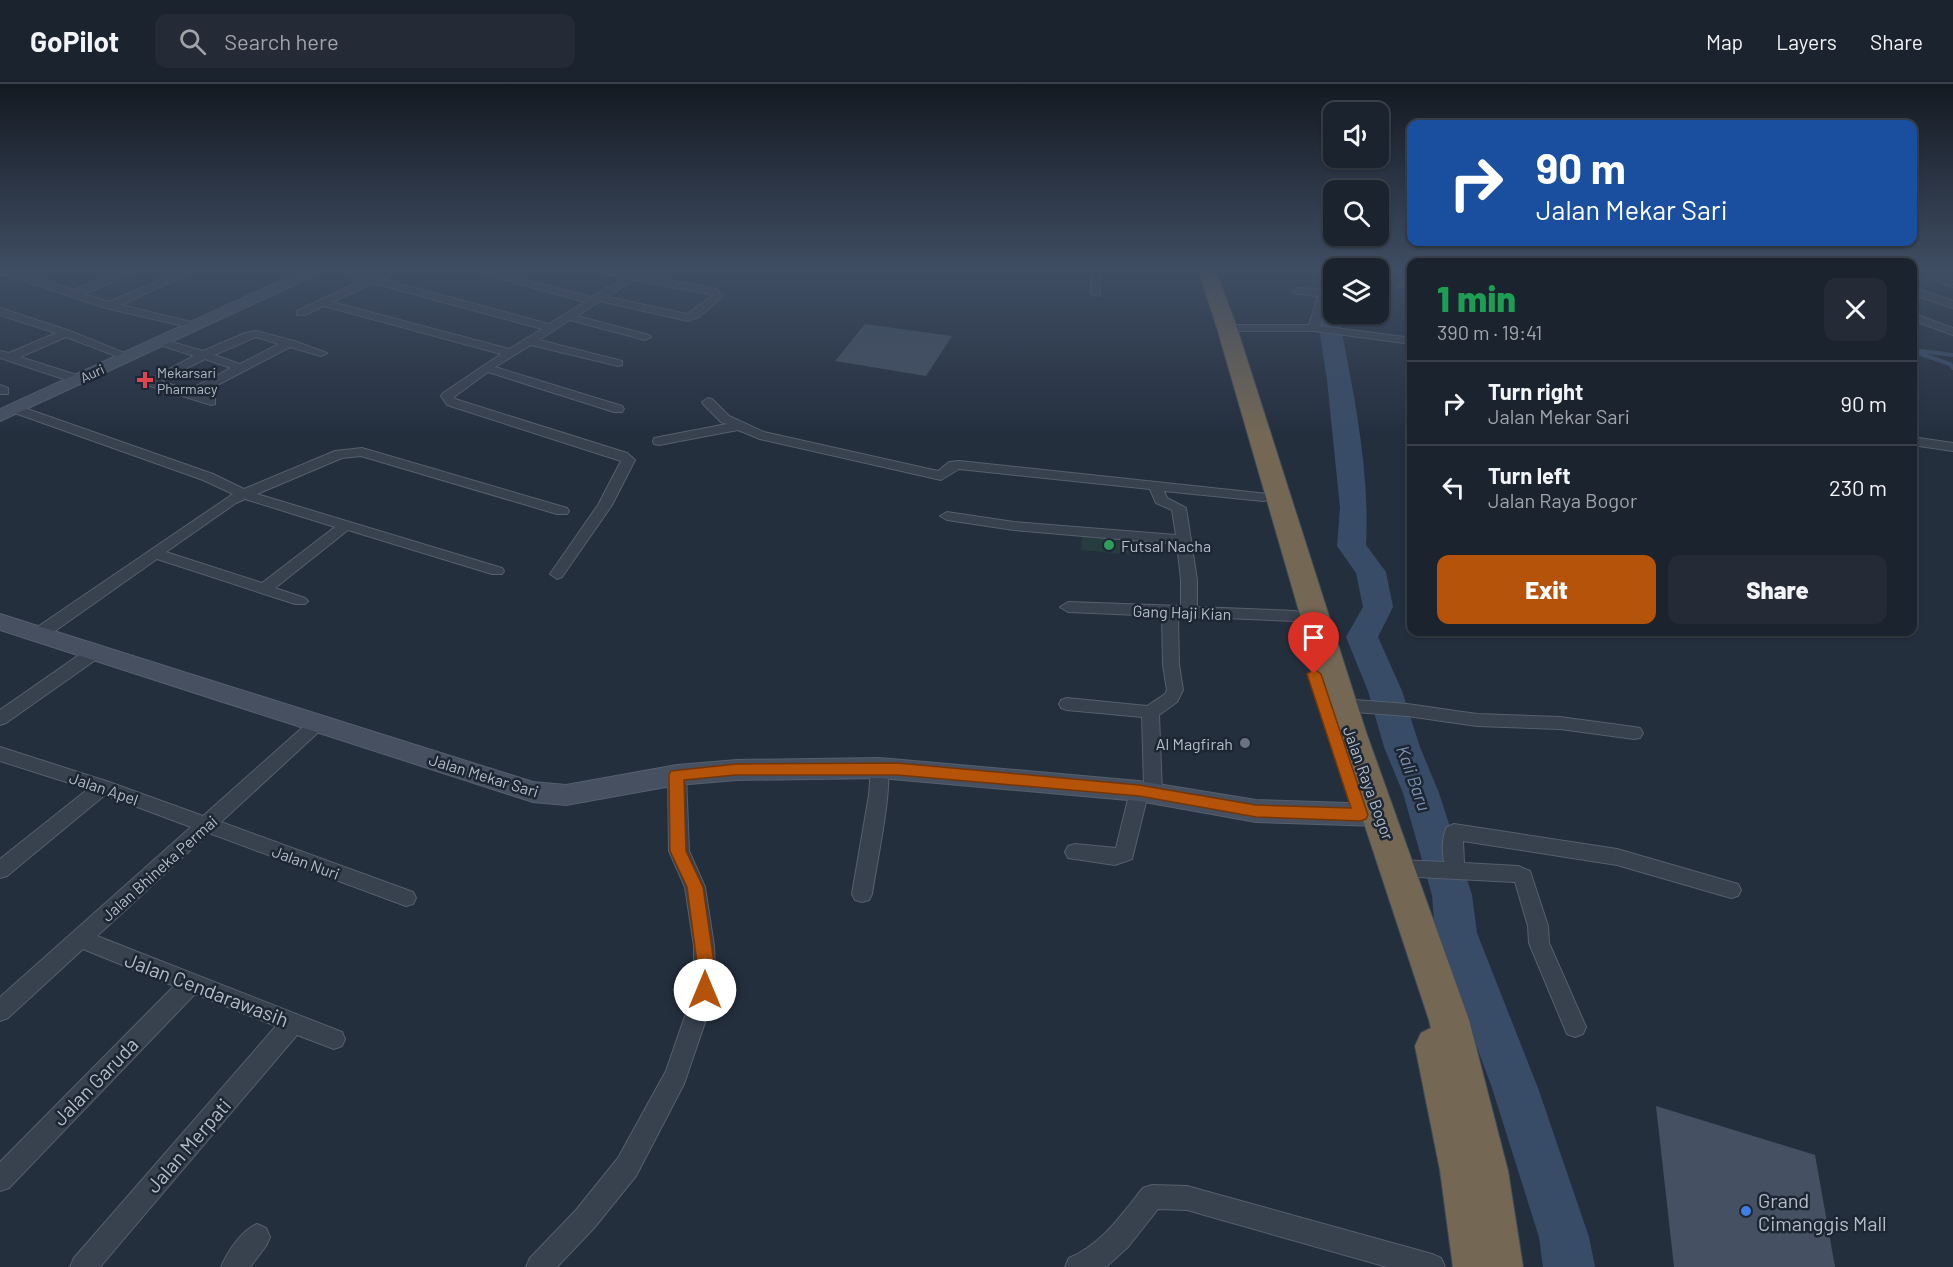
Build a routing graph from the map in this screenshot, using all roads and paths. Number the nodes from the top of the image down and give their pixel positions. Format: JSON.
{"nodes":[{"id":1,"x":43,"y":325,"type":"edge"},
{"id":2,"x":192,"y":325,"type":"edge"},
{"id":3,"x":407,"y":325,"type":"edge"},
{"id":4,"x":541,"y":325,"type":"edge"},
{"id":5,"x":557,"y":325,"type":"edge"},
{"id":6,"x":601,"y":325,"type":"edge"},
{"id":7,"x":1212,"y":325,"type":"edge"},
{"id":8,"x":1936,"y":325,"type":"edge"},
{"id":9,"x":195,"y":326,"type":"joint"},
{"id":10,"x":552,"y":328,"type":"junction"},
{"id":11,"x":1227,"y":328,"type":"joint"},
{"id":12,"x":1316,"y":328,"type":"joint"},
{"id":13,"x":1953,"y":332,"type":"edge"},
{"id":14,"x":66,"y":333,"type":"junction"},
{"id":15,"x":645,"y":337,"type":"dead end"},
{"id":16,"x":1407,"y":340,"type":"edge"},
{"id":17,"x":531,"y":341,"type":"junction"},
{"id":18,"x":161,"y":342,"type":"junction"},
{"id":19,"x":290,"y":343,"type":"junction"},
{"id":20,"x":321,"y":352,"type":"dead end"},
{"id":21,"x":512,"y":353,"type":"junction"},
{"id":22,"x":204,"y":355,"type":"junction"},
{"id":23,"x":5,"y":356,"type":"edge"},
{"id":24,"x":128,"y":357,"type":"junction"},
{"id":25,"x":618,"y":363,"type":"dead end"},
{"id":26,"x":241,"y":368,"type":"junction"},
{"id":27,"x":486,"y":368,"type":"junction"},
{"id":28,"x":79,"y":380,"type":"junction"},
{"id":29,"x":189,"y":394,"type":"junction"},
{"id":30,"x":211,"y":401,"type":"dead end"},
{"id":31,"x":708,"y":402,"type":"dead end"},
{"id":32,"x":16,"y":409,"type":"junction"},
{"id":33,"x":618,"y":409,"type":"dead end"},
{"id":34,"x":0,"y":416,"type":"edge"},
{"id":35,"x":738,"y":426,"type":"junction"},
{"id":36,"x":659,"y":441,"type":"dead end"},
{"id":37,"x":1917,"y":442,"type":"edge"},
{"id":38,"x":1953,"y":447,"type":"edge"},
{"id":39,"x":1155,"y":486,"type":"junction"},
{"id":40,"x":243,"y":494,"type":"junction"},
{"id":41,"x":1263,"y":497,"type":"junction"},
{"id":42,"x":562,"y":511,"type":"dead end"},
{"id":43,"x":947,"y":516,"type":"dead end"},
{"id":44,"x":346,"y":525,"type":"junction"},
{"id":45,"x":1182,"y":540,"type":"junction"},
{"id":46,"x":154,"y":553,"type":"junction"},
{"id":47,"x":496,"y":571,"type":"dead end"},
{"id":48,"x":557,"y":574,"type":"dead end"},
{"id":49,"x":264,"y":589,"type":"junction"},
{"id":50,"x":300,"y":601,"type":"dead end"},
{"id":51,"x":1068,"y":607,"type":"dead end"},
{"id":52,"x":1170,"y":612,"type":"junction"},
{"id":53,"x":1189,"y":612,"type":"junction"},
{"id":54,"x":1296,"y":616,"type":"junction"},
{"id":55,"x":0,"y":622,"type":"edge"},
{"id":56,"x":39,"y":634,"type":"junction"},
{"id":57,"x":95,"y":652,"type":"junction"},
{"id":58,"x":1067,"y":704,"type":"dead end"},
{"id":59,"x":1150,"y":712,"type":"junction"},
{"id":60,"x":0,"y":719,"type":"edge"},
{"id":61,"x":318,"y":723,"type":"junction"},
{"id":62,"x":1341,"y":723,"type":"junction"},
{"id":63,"x":1634,"y":733,"type":"dead end"},
{"id":64,"x":0,"y":755,"type":"edge"},
{"id":65,"x":880,"y":768,"type":"junction"},
{"id":66,"x":677,"y":775,"type":"junction"},
{"id":67,"x":104,"y":787,"type":"junction"},
{"id":68,"x":1146,"y":792,"type":"junction"},
{"id":69,"x":1370,"y":815,"type":"junction"},
{"id":70,"x":206,"y":826,"type":"junction"},
{"id":71,"x":1076,"y":852,"type":"dead end"},
{"id":72,"x":1413,"y":869,"type":"junction"},
{"id":73,"x":0,"y":870,"type":"edge"},
{"id":74,"x":1455,"y":871,"type":"junction"},
{"id":75,"x":1731,"y":890,"type":"dead end"},
{"id":76,"x":862,"y":894,"type":"dead end"},
{"id":77,"x":406,"y":898,"type":"dead end"},
{"id":78,"x":80,"y":939,"type":"junction"},
{"id":79,"x":191,"y":983,"type":"junction"},
{"id":80,"x":0,"y":1011,"type":"edge"},
{"id":81,"x":293,"y":1023,"type":"junction"},
{"id":82,"x":1575,"y":1027,"type":"dead end"},
{"id":83,"x":334,"y":1039,"type":"dead end"},
{"id":84,"x":0,"y":1179,"type":"edge"},
{"id":85,"x":257,"y":1237,"type":"dead end"},
{"id":86,"x":83,"y":1267,"type":"edge"},
{"id":87,"x":234,"y":1267,"type":"edge"},
{"id":88,"x":539,"y":1267,"type":"edge"},
{"id":89,"x":1078,"y":1267,"type":"edge"},
{"id":90,"x":1432,"y":1267,"type":"edge"},
{"id":91,"x":1476,"y":1267,"type":"edge"},
{"id":92,"x":1500,"y":1267,"type":"edge"}],
"edges":[{"from":1,"to":14,"type":"street"},
{"from":2,"to":9,"type":"street"},
{"from":3,"to":21,"type":"street"},
{"from":4,"to":10,"type":"street"},
{"from":5,"to":10,"type":"street"},
{"from":6,"to":15,"type":"street"},
{"from":7,"to":41,"type":"highway","name":"Jalan Raya Bogor"},
{"from":8,"to":13,"type":"street"},
{"from":9,"to":18,"type":"main road","name":"Auri"},
{"from":10,"to":17,"type":"street"},
{"from":11,"to":12,"type":"street"},
{"from":11,"to":62,"type":"highway","name":"Jalan Raya Bogor"},
{"from":12,"to":16,"type":"street"},
{"from":14,"to":23,"type":"street"},
{"from":14,"to":24,"type":"street"},
{"from":17,"to":21,"type":"street"},
{"from":17,"to":25,"type":"street"},
{"from":18,"to":22,"type":"street"},
{"from":18,"to":24,"type":"main road","name":"Auri"},
{"from":19,"to":20,"type":"street"},
{"from":19,"to":22,"type":"street"},
{"from":19,"to":26,"type":"street"},
{"from":21,"to":27,"type":"street"},
{"from":22,"to":26,"type":"street"},
{"from":22,"to":29,"type":"street"},
{"from":23,"to":28,"type":"street"},
{"from":24,"to":28,"type":"main road","name":"Auri"},
{"from":26,"to":29,"type":"street"},
{"from":27,"to":33,"type":"street"},
{"from":27,"to":48,"type":"street"},
{"from":28,"to":32,"type":"main road","name":"Auri"},
{"from":29,"to":30,"type":"street"},
{"from":31,"to":35,"type":"street"},
{"from":32,"to":34,"type":"main road","name":"Auri"},
{"from":32,"to":40,"type":"street"},
{"from":35,"to":36,"type":"street"},
{"from":35,"to":39,"type":"street"},
{"from":37,"to":38,"type":"street"},
{"from":39,"to":41,"type":"street"},
{"from":39,"to":45,"type":"street"},
{"from":40,"to":42,"type":"street"},
{"from":40,"to":44,"type":"street"},
{"from":40,"to":46,"type":"street"},
{"from":41,"to":54,"type":"highway","name":"Jalan Raya Bogor"},
{"from":43,"to":45,"type":"street"},
{"from":44,"to":47,"type":"street"},
{"from":44,"to":49,"type":"street"},
{"from":45,"to":53,"type":"street"},
{"from":46,"to":49,"type":"street"},
{"from":46,"to":56,"type":"street"},
{"from":49,"to":50,"type":"street"},
{"from":51,"to":52,"type":"street","name":"Gang Haji Kian"},
{"from":52,"to":53,"type":"street","name":"Gang Haji Kian"},
{"from":52,"to":59,"type":"street"},
{"from":53,"to":54,"type":"street","name":"Gang Haji Kian"},
{"from":54,"to":62,"type":"highway","name":"Jalan Raya Bogor"},
{"from":55,"to":56,"type":"main road","name":"Jalan Mekar Sari"},
{"from":56,"to":57,"type":"main road","name":"Jalan Mekar Sari"},
{"from":57,"to":60,"type":"street"},
{"from":57,"to":61,"type":"main road","name":"Jalan Mekar Sari"},
{"from":58,"to":59,"type":"street"},
{"from":59,"to":68,"type":"street"},
{"from":61,"to":66,"type":"main road","name":"Jalan Mekar Sari"},
{"from":61,"to":70,"type":"street","name":"Jalan Bhineka Permai"},
{"from":62,"to":63,"type":"street"},
{"from":62,"to":69,"type":"highway","name":"Jalan Raya Bogor"},
{"from":64,"to":67,"type":"street","name":"Jalan Apel"},
{"from":65,"to":66,"type":"main road","name":"Jalan Mekar Sari"},
{"from":65,"to":68,"type":"main road","name":"Jalan Mekar Sari"},
{"from":65,"to":76,"type":"street"},
{"from":66,"to":88,"type":"street"},
{"from":67,"to":70,"type":"street","name":"Jalan Apel"},
{"from":67,"to":73,"type":"street"},
{"from":68,"to":69,"type":"main road","name":"Jalan Mekar Sari"},
{"from":68,"to":71,"type":"street"},
{"from":69,"to":72,"type":"highway","name":"Jalan Raya Bogor"},
{"from":69,"to":91,"type":"highway","name":"Jalan Raya Bogor"},
{"from":70,"to":77,"type":"street","name":"Jalan Nuri"},
{"from":70,"to":78,"type":"street","name":"Jalan Bhineka Permai"},
{"from":72,"to":74,"type":"street"},
{"from":72,"to":92,"type":"highway","name":"Jalan Raya Bogor"},
{"from":74,"to":75,"type":"street"},
{"from":74,"to":82,"type":"street"},
{"from":78,"to":79,"type":"street","name":"Jalan Cendarawasih"},
{"from":78,"to":80,"type":"street","name":"Jalan Bhineka Permai"},
{"from":79,"to":81,"type":"street","name":"Jalan Cendarawasih"},
{"from":79,"to":84,"type":"street","name":"Jalan Garuda"},
{"from":81,"to":83,"type":"street","name":"Jalan Cendarawasih"},
{"from":81,"to":86,"type":"street","name":"Jalan Merpati"},
{"from":85,"to":87,"type":"street"},
{"from":89,"to":90,"type":"street"}]}
